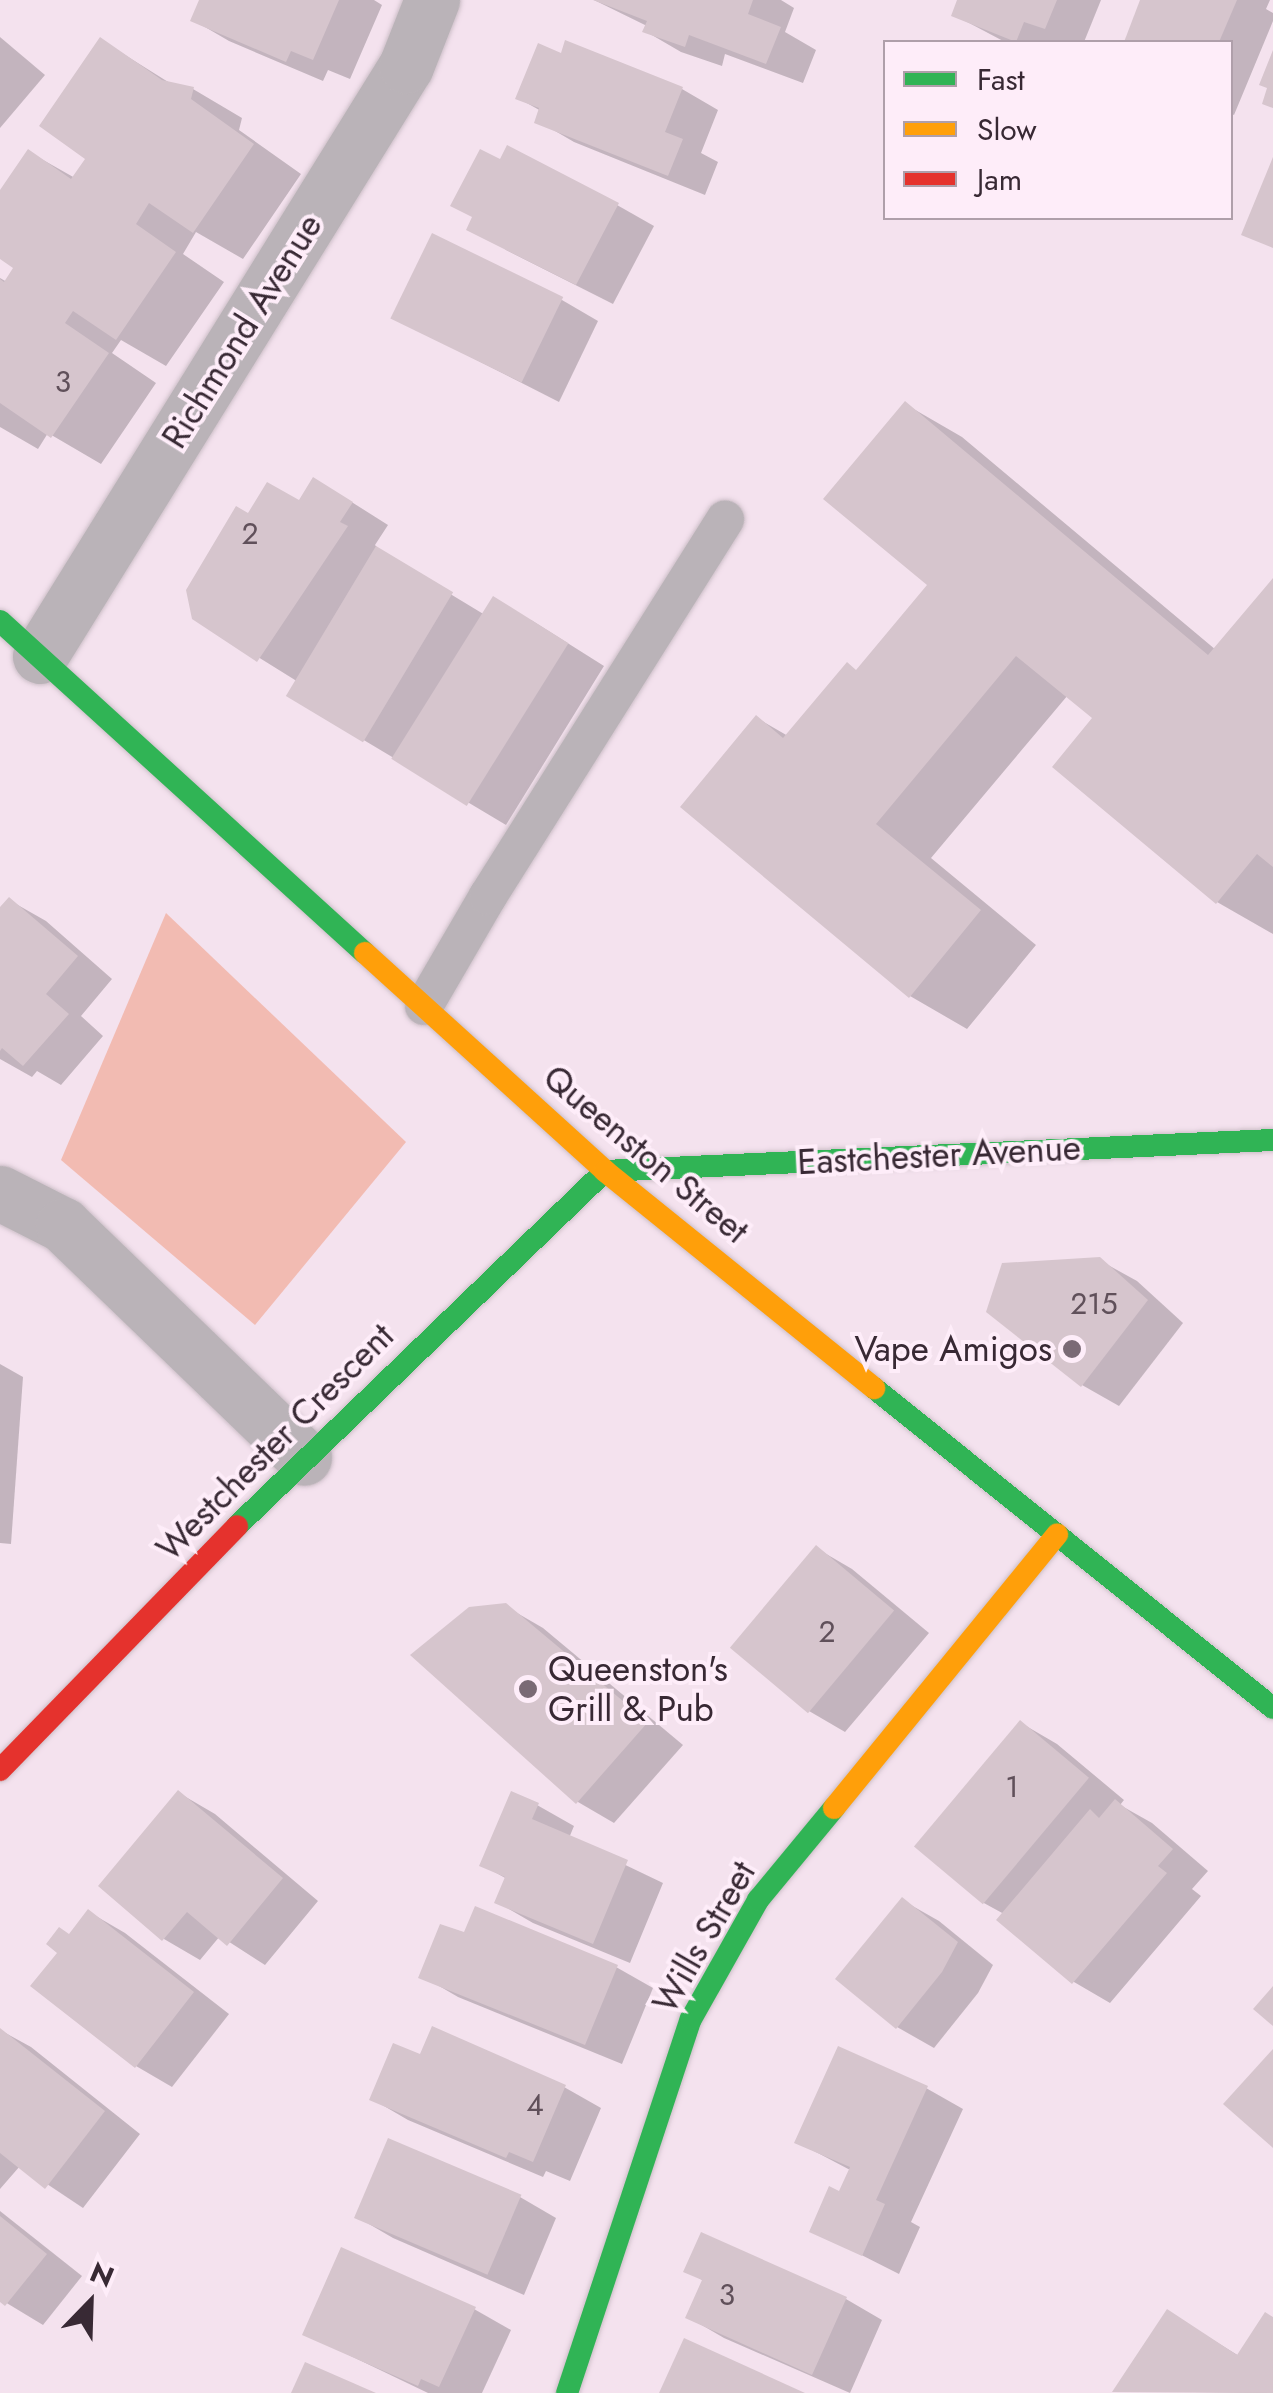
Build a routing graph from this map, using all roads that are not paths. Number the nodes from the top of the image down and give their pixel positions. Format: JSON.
{"nodes":[{"id":1,"x":432,"y":0,"type":"edge"},
{"id":2,"x":725,"y":519,"type":"dead end"},
{"id":3,"x":20,"y":639,"type":"edge"},
{"id":4,"x":424,"y":1006,"type":"junction"},
{"id":5,"x":1273,"y":1140,"type":"edge"},
{"id":6,"x":605,"y":1171,"type":"junction"},
{"id":7,"x":0,"y":1193,"type":"edge"},
{"id":8,"x":304,"y":1458,"type":"junction"},
{"id":9,"x":1057,"y":1535,"type":"junction"},
{"id":10,"x":1273,"y":1708,"type":"edge"},
{"id":11,"x":0,"y":1770,"type":"edge"},
{"id":12,"x":567,"y":2393,"type":"edge"}],
"edges":[{"from":1,"to":3,"type":"street","name":"Richmond Avenue"},
{"from":2,"to":4,"type":"lane"},
{"from":3,"to":4,"type":"main road","name":"Queenston Street"},
{"from":4,"to":6,"type":"main road","name":"Queenston Street"},
{"from":5,"to":6,"type":"main road","name":"Eastchester Avenue"},
{"from":6,"to":8,"type":"main road","name":"Westchester Crescent"},
{"from":6,"to":9,"type":"main road","name":"Queenston Street"},
{"from":7,"to":8,"type":"street"},
{"from":8,"to":11,"type":"main road","name":"Westchester Crescent"},
{"from":9,"to":10,"type":"main road","name":"Queenston Street"},
{"from":9,"to":12,"type":"main road","name":"Wills Street"}]}
